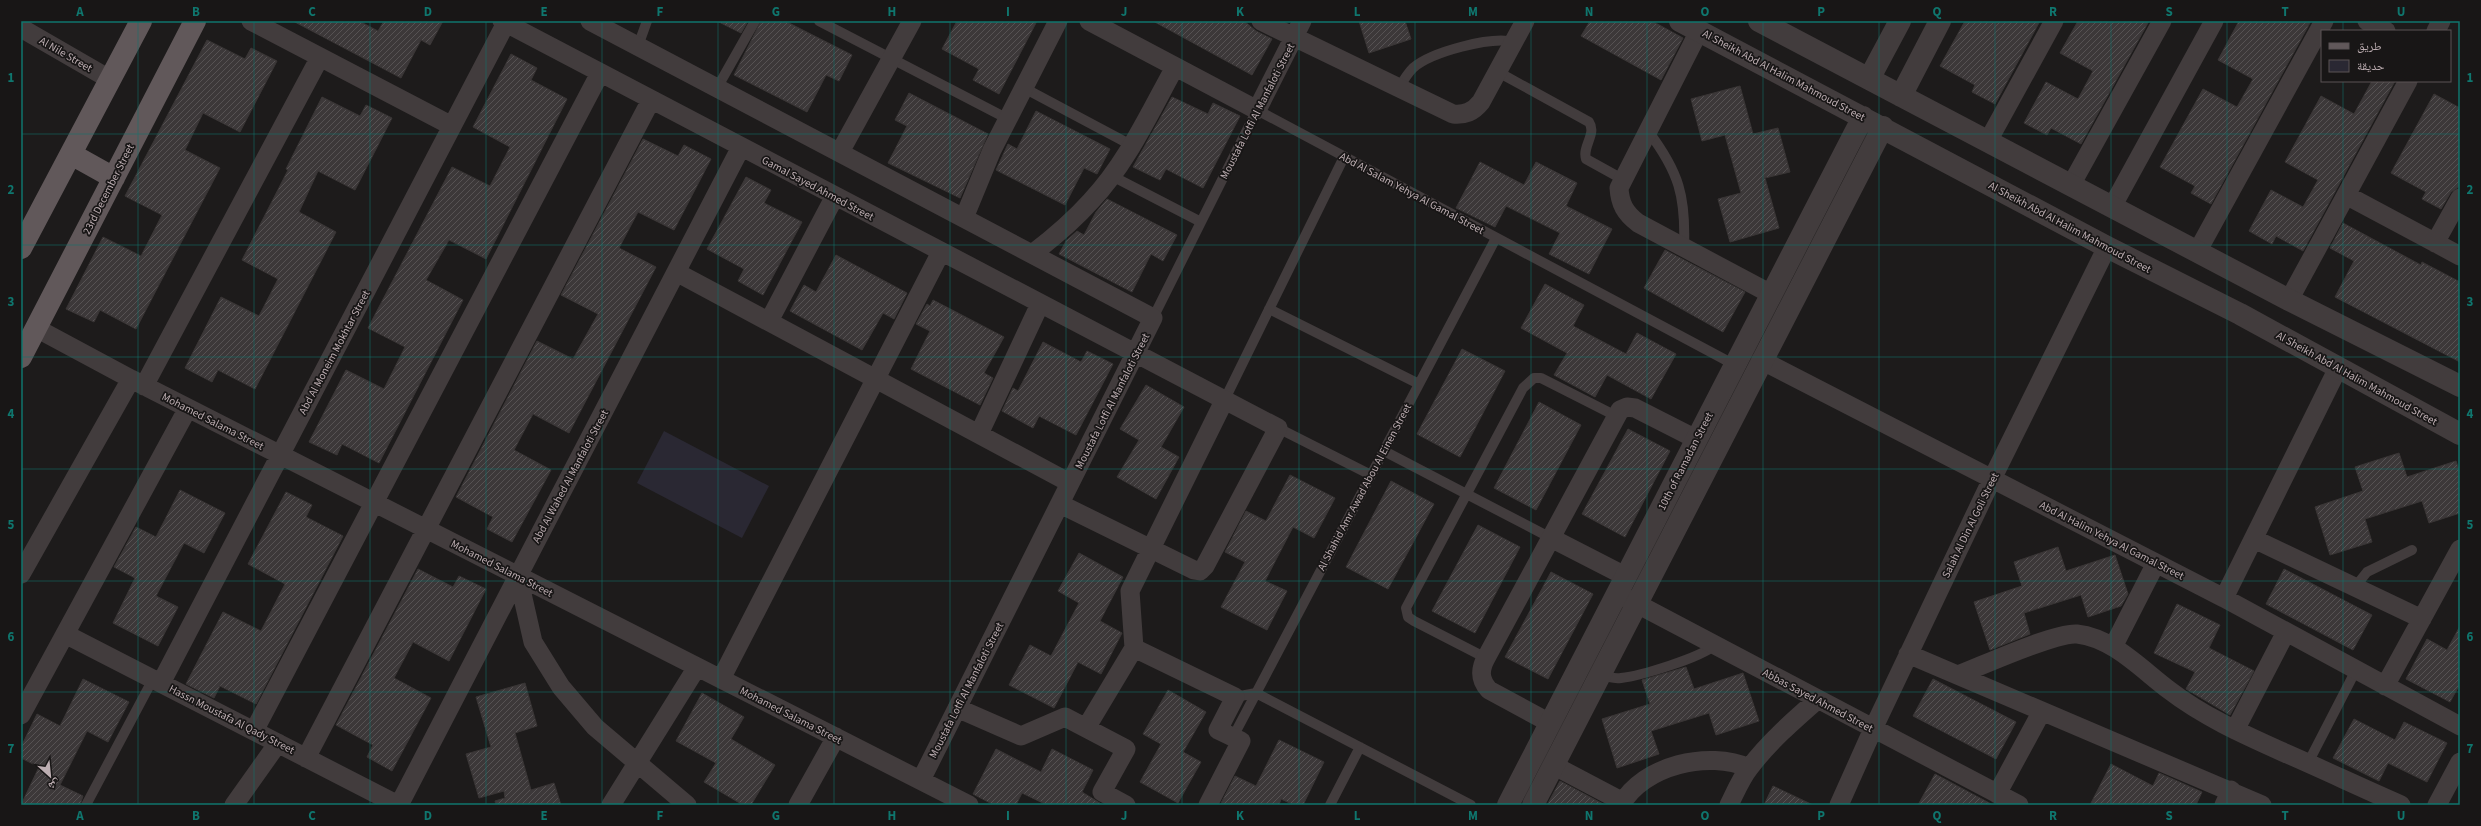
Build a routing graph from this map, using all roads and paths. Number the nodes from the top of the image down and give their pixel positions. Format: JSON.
{"nodes":[{"id":1,"x":141,"y":21,"type":"edge"},
{"id":2,"x":194,"y":21,"type":"edge"},
{"id":3,"x":251,"y":21,"type":"edge"},
{"id":4,"x":590,"y":21,"type":"edge"},
{"id":5,"x":647,"y":21,"type":"edge"},
{"id":6,"x":755,"y":21,"type":"edge"},
{"id":7,"x":819,"y":21,"type":"edge"},
{"id":8,"x":912,"y":21,"type":"edge"},
{"id":9,"x":1058,"y":21,"type":"edge"},
{"id":10,"x":1089,"y":21,"type":"edge"},
{"id":11,"x":1261,"y":21,"type":"edge"},
{"id":12,"x":1525,"y":21,"type":"edge"},
{"id":13,"x":1680,"y":21,"type":"edge"},
{"id":14,"x":1759,"y":21,"type":"edge"},
{"id":15,"x":1900,"y":21,"type":"edge"},
{"id":16,"x":1940,"y":21,"type":"edge"},
{"id":17,"x":2054,"y":21,"type":"edge"},
{"id":18,"x":2162,"y":21,"type":"edge"},
{"id":19,"x":2214,"y":21,"type":"edge"},
{"id":20,"x":2324,"y":21,"type":"edge"},
{"id":21,"x":2367,"y":21,"type":"edge"},
{"id":22,"x":2441,"y":21,"type":"edge"},
{"id":23,"x":505,"y":22,"type":"edge"},
{"id":24,"x":21,"y":28,"type":"edge"},
{"id":25,"x":1119,"y":28,"type":"edge"},
{"id":26,"x":1298,"y":29,"type":"edge"},
{"id":27,"x":2384,"y":30,"type":"edge"},
{"id":28,"x":2436,"y":30,"type":"edge"},
{"id":29,"x":1699,"y":31,"type":"junction"},
{"id":30,"x":1514,"y":42,"type":"junction"},
{"id":31,"x":638,"y":46,"type":"junction"},
{"id":32,"x":320,"y":56,"type":"junction"},
{"id":33,"x":891,"y":59,"type":"junction"},
{"id":34,"x":1175,"y":67,"type":"junction"},
{"id":35,"x":1498,"y":72,"type":"junction"},
{"id":36,"x":600,"y":73,"type":"junction"},
{"id":37,"x":1869,"y":79,"type":"junction"},
{"id":38,"x":111,"y":80,"type":"junction"},
{"id":39,"x":2407,"y":82,"type":"edge"},
{"id":40,"x":717,"y":88,"type":"junction"},
{"id":41,"x":1024,"y":88,"type":"junction"},
{"id":42,"x":1398,"y":88,"type":"junction"},
{"id":43,"x":1901,"y":96,"type":"junction"},
{"id":44,"x":651,"y":100,"type":"junction"},
{"id":45,"x":1257,"y":110,"type":"junction"},
{"id":46,"x":1863,"y":117,"type":"junction"},
{"id":47,"x":1008,"y":119,"type":"junction"},
{"id":48,"x":452,"y":126,"type":"junction"},
{"id":49,"x":1883,"y":127,"type":"junction"},
{"id":50,"x":1648,"y":131,"type":"junction"},
{"id":51,"x":1988,"y":141,"type":"junction"},
{"id":52,"x":1131,"y":145,"type":"junction"},
{"id":53,"x":741,"y":147,"type":"junction"},
{"id":54,"x":840,"y":152,"type":"junction"},
{"id":55,"x":71,"y":154,"type":"junction"},
{"id":56,"x":1344,"y":157,"type":"junction"},
{"id":57,"x":1112,"y":176,"type":"junction"},
{"id":58,"x":114,"y":178,"type":"junction"},
{"id":59,"x":1624,"y":180,"type":"junction"},
{"id":60,"x":2071,"y":186,"type":"junction"},
{"id":61,"x":2346,"y":195,"type":"junction"},
{"id":62,"x":835,"y":196,"type":"junction"},
{"id":63,"x":2460,"y":198,"type":"edge"},
{"id":64,"x":2112,"y":207,"type":"junction"},
{"id":65,"x":964,"y":218,"type":"junction"},
{"id":66,"x":1201,"y":222,"type":"junction"},
{"id":67,"x":1496,"y":238,"type":"junction"},
{"id":68,"x":2435,"y":243,"type":"junction"},
{"id":69,"x":2107,"y":247,"type":"junction"},
{"id":70,"x":21,"y":248,"type":"edge"},
{"id":71,"x":1684,"y":248,"type":"junction"},
{"id":72,"x":941,"y":252,"type":"junction"},
{"id":73,"x":2196,"y":252,"type":"junction"},
{"id":74,"x":1032,"y":254,"type":"junction"},
{"id":75,"x":2460,"y":256,"type":"edge"},
{"id":76,"x":676,"y":272,"type":"junction"},
{"id":77,"x":2258,"y":284,"type":"junction"},
{"id":78,"x":1771,"y":294,"type":"junction"},
{"id":79,"x":2289,"y":300,"type":"junction"},
{"id":80,"x":1040,"y":304,"type":"junction"},
{"id":81,"x":1269,"y":309,"type":"junction"},
{"id":82,"x":2240,"y":314,"type":"junction"},
{"id":83,"x":1153,"y":318,"type":"junction"},
{"id":84,"x":769,"y":322,"type":"junction"},
{"id":85,"x":36,"y":328,"type":"junction"},
{"id":86,"x":1135,"y":354,"type":"junction"},
{"id":87,"x":21,"y":357,"type":"edge"},
{"id":88,"x":1761,"y":360,"type":"junction"},
{"id":89,"x":1735,"y":365,"type":"junction"},
{"id":90,"x":2338,"y":368,"type":"junction"},
{"id":91,"x":876,"y":379,"type":"junction"},
{"id":92,"x":138,"y":383,"type":"junction"},
{"id":93,"x":1419,"y":384,"type":"junction"},
{"id":94,"x":2460,"y":386,"type":"edge"},
{"id":95,"x":1224,"y":401,"type":"junction"},
{"id":96,"x":188,"y":408,"type":"junction"},
{"id":97,"x":1616,"y":416,"type":"junction"},
{"id":98,"x":1278,"y":428,"type":"junction"},
{"id":99,"x":979,"y":434,"type":"junction"},
{"id":100,"x":2460,"y":434,"type":"edge"},
{"id":101,"x":1696,"y":439,"type":"junction"},
{"id":102,"x":1384,"y":451,"type":"junction"},
{"id":103,"x":280,"y":455,"type":"junction"},
{"id":104,"x":1371,"y":475,"type":"junction"},
{"id":105,"x":1992,"y":479,"type":"junction"},
{"id":106,"x":1070,"y":483,"type":"junction"},
{"id":107,"x":1467,"y":494,"type":"junction"},
{"id":108,"x":374,"y":503,"type":"junction"},
{"id":109,"x":1060,"y":504,"type":"junction"},
{"id":110,"x":426,"y":529,"type":"junction"},
{"id":111,"x":1551,"y":538,"type":"junction"},
{"id":112,"x":2254,"y":539,"type":"junction"},
{"id":113,"x":1150,"y":549,"type":"junction"},
{"id":114,"x":2460,"y":549,"type":"edge"},
{"id":115,"x":2412,"y":550,"type":"dead end"},
{"id":116,"x":2156,"y":563,"type":"junction"},
{"id":117,"x":21,"y":574,"type":"edge"},
{"id":118,"x":518,"y":576,"type":"junction"},
{"id":119,"x":1621,"y":585,"type":"junction"},
{"id":120,"x":2355,"y":587,"type":"junction"},
{"id":121,"x":2224,"y":598,"type":"junction"},
{"id":122,"x":1636,"y":603,"type":"junction"},
{"id":123,"x":2422,"y":618,"type":"junction"},
{"id":124,"x":2286,"y":632,"type":"junction"},
{"id":125,"x":65,"y":634,"type":"junction"},
{"id":126,"x":1715,"y":645,"type":"junction"},
{"id":127,"x":2113,"y":647,"type":"junction"},
{"id":128,"x":1134,"y":648,"type":"junction"},
{"id":129,"x":1908,"y":654,"type":"junction"},
{"id":130,"x":1486,"y":658,"type":"junction"},
{"id":131,"x":697,"y":667,"type":"junction"},
{"id":132,"x":2356,"y":670,"type":"junction"},
{"id":133,"x":1600,"y":674,"type":"junction"},
{"id":134,"x":1958,"y":675,"type":"junction"},
{"id":135,"x":720,"y":679,"type":"junction"},
{"id":136,"x":157,"y":681,"type":"junction"},
{"id":137,"x":2385,"y":686,"type":"junction"},
{"id":138,"x":1256,"y":693,"type":"junction"},
{"id":139,"x":1235,"y":697,"type":"junction"},
{"id":140,"x":1817,"y":700,"type":"junction"},
{"id":141,"x":957,"y":708,"type":"junction"},
{"id":142,"x":2042,"y":710,"type":"junction"},
{"id":143,"x":21,"y":715,"type":"edge"},
{"id":144,"x":1550,"y":723,"type":"junction"},
{"id":145,"x":2460,"y":726,"type":"edge"},
{"id":146,"x":1086,"y":728,"type":"junction"},
{"id":147,"x":1873,"y":729,"type":"junction"},
{"id":148,"x":2234,"y":730,"type":"junction"},
{"id":149,"x":254,"y":731,"type":"junction"},
{"id":150,"x":836,"y":737,"type":"junction"},
{"id":151,"x":1233,"y":737,"type":"junction"},
{"id":152,"x":278,"y":743,"type":"junction"},
{"id":153,"x":1360,"y":747,"type":"junction"},
{"id":154,"x":306,"y":758,"type":"junction"},
{"id":155,"x":636,"y":761,"type":"junction"},
{"id":156,"x":2460,"y":762,"type":"edge"},
{"id":157,"x":2308,"y":763,"type":"junction"},
{"id":158,"x":1553,"y":765,"type":"junction"},
{"id":159,"x":1749,"y":768,"type":"junction"},
{"id":160,"x":921,"y":780,"type":"junction"},
{"id":161,"x":1997,"y":794,"type":"junction"},
{"id":162,"x":2227,"y":797,"type":"edge"},
{"id":163,"x":1622,"y":804,"type":"edge"},
{"id":164,"x":1841,"y":804,"type":"edge"},
{"id":165,"x":86,"y":805,"type":"edge"},
{"id":166,"x":234,"y":805,"type":"edge"},
{"id":167,"x":399,"y":805,"type":"edge"},
{"id":168,"x":611,"y":805,"type":"edge"},
{"id":169,"x":687,"y":805,"type":"edge"},
{"id":170,"x":798,"y":805,"type":"edge"},
{"id":171,"x":969,"y":805,"type":"edge"},
{"id":172,"x":1126,"y":805,"type":"edge"},
{"id":173,"x":1208,"y":805,"type":"edge"},
{"id":174,"x":1330,"y":805,"type":"edge"},
{"id":175,"x":1471,"y":805,"type":"edge"},
{"id":176,"x":1508,"y":805,"type":"edge"},
{"id":177,"x":1533,"y":805,"type":"edge"},
{"id":178,"x":1728,"y":805,"type":"edge"},
{"id":179,"x":2019,"y":805,"type":"edge"},
{"id":180,"x":2262,"y":805,"type":"edge"},
{"id":181,"x":2401,"y":805,"type":"edge"},
{"id":182,"x":2437,"y":805,"type":"edge"}],
"edges":[{"from":1,"to":38,"type":"main road"},
{"from":2,"to":58,"type":"main road","name":"23rd December Street"},
{"from":3,"to":32,"type":"street"},
{"from":4,"to":31,"type":"street"},
{"from":5,"to":31,"type":"lane"},
{"from":6,"to":40,"type":"lane"},
{"from":7,"to":33,"type":"lane"},
{"from":8,"to":33,"type":"street"},
{"from":9,"to":41,"type":"street"},
{"from":10,"to":25,"type":"street","name":"Abd Al Salam Yehya Al Gamal Street"},
{"from":11,"to":26,"type":"street"},
{"from":12,"to":30,"type":"street"},
{"from":13,"to":29,"type":"street","name":"Al Sheikh Abd Al Halim Mahmoud Street"},
{"from":14,"to":37,"type":"street"},
{"from":15,"to":37,"type":"street"},
{"from":16,"to":43,"type":"street"},
{"from":17,"to":51,"type":"street"},
{"from":18,"to":60,"type":"street"},
{"from":19,"to":64,"type":"street"},
{"from":20,"to":73,"type":"street"},
{"from":21,"to":27,"type":"street"},
{"from":22,"to":28,"type":"street"},
{"from":23,"to":36,"type":"street","name":"Gamal Sayed Ahmed Street"},
{"from":23,"to":48,"type":"street","name":"Abd Al Moneim Mokhtar Street"},
{"from":24,"to":38,"type":"street","name":"Al Nile Street"},
{"from":25,"to":34,"type":"street","name":"Abd Al Salam Yehya Al Gamal Street"},
{"from":26,"to":42,"type":"street"},
{"from":26,"to":45,"type":"street","name":"Moustafa Lotfi Al Manfaloti Street"},
{"from":29,"to":46,"type":"street","name":"Al Sheikh Abd Al Halim Mahmoud Street"},
{"from":29,"to":50,"type":"street"},
{"from":30,"to":35,"type":"street"},
{"from":30,"to":42,"type":"lane"},
{"from":31,"to":40,"type":"street"},
{"from":32,"to":48,"type":"street"},
{"from":32,"to":92,"type":"street"},
{"from":33,"to":47,"type":"lane"},
{"from":33,"to":54,"type":"street"},
{"from":34,"to":45,"type":"street","name":"Abd Al Salam Yehya Al Gamal Street"},
{"from":34,"to":52,"type":"street"},
{"from":35,"to":42,"type":"street"},
{"from":35,"to":59,"type":"lane"},
{"from":36,"to":44,"type":"street","name":"Gamal Sayed Ahmed Street"},
{"from":36,"to":108,"type":"street"},
{"from":37,"to":43,"type":"street"},
{"from":38,"to":55,"type":"main road"},
{"from":39,"to":61,"type":"street"},
{"from":40,"to":54,"type":"street"},
{"from":41,"to":47,"type":"street"},
{"from":41,"to":52,"type":"lane"},
{"from":43,"to":51,"type":"street"},
{"from":44,"to":53,"type":"street","name":"Gamal Sayed Ahmed Street"},
{"from":44,"to":110,"type":"street"},
{"from":45,"to":56,"type":"lane","name":"Abd Al Salam Yehya Al Gamal Street"},
{"from":45,"to":66,"type":"lane","name":"Moustafa Lotfi Al Manfaloti Street"},
{"from":46,"to":49,"type":"street","name":"Al Sheikh Abd Al Halim Mahmoud Street"},
{"from":46,"to":78,"type":"street","name":"10th of Ramadan Street"},
{"from":47,"to":65,"type":"street"},
{"from":48,"to":103,"type":"street","name":"Abd Al Moneim Mokhtar Street"},
{"from":49,"to":69,"type":"street","name":"Al Sheikh Abd Al Halim Mahmoud Street"},
{"from":49,"to":88,"type":"street","name":"10th of Ramadan Street"},
{"from":50,"to":59,"type":"street"},
{"from":50,"to":71,"type":"lane"},
{"from":51,"to":60,"type":"street"},
{"from":52,"to":57,"type":"street"},
{"from":53,"to":62,"type":"street","name":"Gamal Sayed Ahmed Street"},
{"from":53,"to":76,"type":"street","name":"Abd Al Wahed Al Manfaloti Street"},
{"from":54,"to":65,"type":"street"},
{"from":55,"to":58,"type":"main road"},
{"from":55,"to":70,"type":"main road"},
{"from":56,"to":67,"type":"lane","name":"Abd Al Salam Yehya Al Gamal Street"},
{"from":56,"to":81,"type":"lane"},
{"from":57,"to":66,"type":"lane"},
{"from":57,"to":74,"type":"street"},
{"from":58,"to":85,"type":"main road","name":"23rd December Street"},
{"from":59,"to":71,"type":"street"},
{"from":60,"to":64,"type":"street"},
{"from":61,"to":68,"type":"street"},
{"from":61,"to":79,"type":"street"},
{"from":62,"to":72,"type":"street","name":"Gamal Sayed Ahmed Street"},
{"from":62,"to":84,"type":"street"},
{"from":63,"to":68,"type":"street"},
{"from":64,"to":73,"type":"street"},
{"from":65,"to":74,"type":"street"},
{"from":66,"to":83,"type":"lane","name":"Moustafa Lotfi Al Manfaloti Street"},
{"from":67,"to":89,"type":"lane","name":"Abd Al Salam Yehya Al Gamal Street"},
{"from":67,"to":93,"type":"lane","name":"Al Shahid Amr Awad Abou Al Einen Street"},
{"from":68,"to":75,"type":"street"},
{"from":69,"to":82,"type":"street","name":"Al Sheikh Abd Al Halim Mahmoud Street"},
{"from":69,"to":105,"type":"street","name":"Salah Al Din Al Goli Street"},
{"from":71,"to":78,"type":"street"},
{"from":72,"to":80,"type":"street","name":"Gamal Sayed Ahmed Street"},
{"from":72,"to":91,"type":"street"},
{"from":73,"to":77,"type":"street"},
{"from":74,"to":83,"type":"street"},
{"from":76,"to":84,"type":"street"},
{"from":76,"to":118,"type":"street","name":"Abd Al Wahed Al Manfaloti Street"},
{"from":77,"to":79,"type":"street"},
{"from":77,"to":82,"type":"street"},
{"from":78,"to":89,"type":"street","name":"10th of Ramadan Street"},
{"from":79,"to":94,"type":"street"},
{"from":80,"to":86,"type":"street","name":"Gamal Sayed Ahmed Street"},
{"from":80,"to":99,"type":"street"},
{"from":81,"to":93,"type":"lane"},
{"from":81,"to":95,"type":"lane"},
{"from":82,"to":90,"type":"street","name":"Al Sheikh Abd Al Halim Mahmoud Street"},
{"from":83,"to":86,"type":"street","name":"Moustafa Lotfi Al Manfaloti Street"},
{"from":84,"to":91,"type":"street"},
{"from":85,"to":87,"type":"main road","name":"23rd December Street"},
{"from":85,"to":92,"type":"street","name":"Mohamed Salama Street"},
{"from":86,"to":95,"type":"street","name":"Gamal Sayed Ahmed Street"},
{"from":86,"to":106,"type":"street","name":"Moustafa Lotfi Al Manfaloti Street"},
{"from":88,"to":105,"type":"street","name":"Abd Al Halim Yehya Al Gamal Street"},
{"from":88,"to":122,"type":"street","name":"10th of Ramadan Street"},
{"from":89,"to":101,"type":"street","name":"10th of Ramadan Street"},
{"from":90,"to":100,"type":"street","name":"Al Sheikh Abd Al Halim Mahmoud Street"},
{"from":90,"to":112,"type":"street"},
{"from":91,"to":99,"type":"street"},
{"from":91,"to":135,"type":"street"},
{"from":92,"to":96,"type":"street","name":"Mohamed Salama Street"},
{"from":92,"to":117,"type":"street"},
{"from":93,"to":102,"type":"lane","name":"Al Shahid Amr Awad Abou Al Einen Street"},
{"from":95,"to":98,"type":"street","name":"Gamal Sayed Ahmed Street"},
{"from":95,"to":113,"type":"street"},
{"from":96,"to":103,"type":"street","name":"Mohamed Salama Street"},
{"from":96,"to":125,"type":"street"},
{"from":97,"to":101,"type":"street"},
{"from":97,"to":107,"type":"lane"},
{"from":97,"to":111,"type":"street"},
{"from":98,"to":104,"type":"lane"},
{"from":98,"to":113,"type":"street"},
{"from":99,"to":106,"type":"street"},
{"from":101,"to":119,"type":"street","name":"10th of Ramadan Street"},
{"from":102,"to":104,"type":"lane","name":"Al Shahid Amr Awad Abou Al Einen Street"},
{"from":102,"to":107,"type":"lane"},
{"from":103,"to":108,"type":"street","name":"Mohamed Salama Street"},
{"from":103,"to":136,"type":"street","name":"Abd Al Moneim Mokhtar Street"},
{"from":104,"to":138,"type":"lane","name":"Al Shahid Amr Awad Abou Al Einen Street"},
{"from":105,"to":116,"type":"street","name":"Abd Al Halim Yehya Al Gamal Street"},
{"from":105,"to":129,"type":"street","name":"Salah Al Din Al Goli Street"},
{"from":106,"to":109,"type":"street","name":"Moustafa Lotfi Al Manfaloti Street"},
{"from":107,"to":111,"type":"lane"},
{"from":107,"to":130,"type":"lane"},
{"from":108,"to":110,"type":"street","name":"Mohamed Salama Street"},
{"from":108,"to":149,"type":"street"},
{"from":109,"to":113,"type":"street"},
{"from":109,"to":141,"type":"street","name":"Moustafa Lotfi Al Manfaloti Street"},
{"from":110,"to":118,"type":"street","name":"Mohamed Salama Street"},
{"from":110,"to":154,"type":"street"},
{"from":111,"to":119,"type":"street","name":"Abbas Sayed Ahmed Street"},
{"from":111,"to":130,"type":"street"},
{"from":112,"to":120,"type":"street"},
{"from":112,"to":121,"type":"street"},
{"from":113,"to":128,"type":"street"},
{"from":114,"to":123,"type":"street"},
{"from":115,"to":120,"type":"lane"},
{"from":116,"to":121,"type":"street","name":"Abd Al Halim Yehya Al Gamal Street"},
{"from":116,"to":127,"type":"street"},
{"from":118,"to":131,"type":"street","name":"Mohamed Salama Street"},
{"from":118,"to":155,"type":"street"},
{"from":118,"to":167,"type":"street","name":"Abd Al Wahed Al Manfaloti Street"},
{"from":119,"to":122,"type":"street","name":"Abbas Sayed Ahmed Street"},
{"from":119,"to":144,"type":"street","name":"10th of Ramadan Street"},
{"from":120,"to":123,"type":"street"},
{"from":121,"to":124,"type":"street","name":"Abd Al Halim Yehya Al Gamal Street"},
{"from":122,"to":126,"type":"street","name":"Abbas Sayed Ahmed Street"},
{"from":122,"to":133,"type":"street","name":"10th of Ramadan Street"},
{"from":123,"to":137,"type":"street"},
{"from":124,"to":132,"type":"street","name":"Abd Al Halim Yehya Al Gamal Street"},
{"from":124,"to":148,"type":"street"},
{"from":125,"to":136,"type":"street","name":"Hassn Moustafa Al Qady Street"},
{"from":125,"to":143,"type":"street"},
{"from":126,"to":133,"type":"lane"},
{"from":126,"to":140,"type":"street","name":"Abbas Sayed Ahmed Street"},
{"from":127,"to":134,"type":"street"},
{"from":127,"to":148,"type":"street"},
{"from":128,"to":139,"type":"street"},
{"from":128,"to":146,"type":"street"},
{"from":129,"to":134,"type":"street"},
{"from":129,"to":147,"type":"street","name":"Salah Al Din Al Goli Street"},
{"from":130,"to":144,"type":"street"},
{"from":131,"to":135,"type":"street","name":"Mohamed Salama Street"},
{"from":131,"to":155,"type":"street"},
{"from":132,"to":137,"type":"street","name":"Abd Al Halim Yehya Al Gamal Street"},
{"from":132,"to":157,"type":"lane"},
{"from":133,"to":158,"type":"street","name":"10th of Ramadan Street"},
{"from":134,"to":142,"type":"street"},
{"from":135,"to":150,"type":"street","name":"Mohamed Salama Street"},
{"from":136,"to":149,"type":"street","name":"Hassn Moustafa Al Qady Street"},
{"from":136,"to":165,"type":"lane","name":"Abd Al Moneim Mokhtar Street"},
{"from":137,"to":145,"type":"street","name":"Abd Al Halim Yehya Al Gamal Street"},
{"from":138,"to":139,"type":"lane"},
{"from":138,"to":151,"type":"lane","name":"Al Shahid Amr Awad Abou Al Einen Street"},
{"from":138,"to":153,"type":"lane"},
{"from":139,"to":151,"type":"street"},
{"from":140,"to":147,"type":"street","name":"Abbas Sayed Ahmed Street"},
{"from":140,"to":159,"type":"street"},
{"from":141,"to":146,"type":"street"},
{"from":141,"to":160,"type":"street","name":"Moustafa Lotfi Al Manfaloti Street"},
{"from":142,"to":161,"type":"street"},
{"from":142,"to":162,"type":"street"},
{"from":144,"to":176,"type":"street","name":"10th of Ramadan Street"},
{"from":146,"to":172,"type":"street"},
{"from":147,"to":161,"type":"street","name":"Abbas Sayed Ahmed Street"},
{"from":147,"to":164,"type":"street","name":"Salah Al Din Al Goli Street"},
{"from":148,"to":157,"type":"street"},
{"from":149,"to":152,"type":"street","name":"Hassn Moustafa Al Qady Street"},
{"from":150,"to":160,"type":"street","name":"Mohamed Salama Street"},
{"from":150,"to":170,"type":"street"},
{"from":151,"to":173,"type":"street"},
{"from":152,"to":154,"type":"street","name":"Hassn Moustafa Al Qady Street"},
{"from":152,"to":166,"type":"street"},
{"from":153,"to":174,"type":"lane"},
{"from":153,"to":175,"type":"lane"},
{"from":154,"to":167,"type":"street","name":"Hassn Moustafa Al Qady Street"},
{"from":155,"to":168,"type":"street"},
{"from":155,"to":169,"type":"street"},
{"from":156,"to":182,"type":"street"},
{"from":157,"to":181,"type":"street"},
{"from":158,"to":163,"type":"street"},
{"from":158,"to":177,"type":"street","name":"10th of Ramadan Street"},
{"from":159,"to":163,"type":"street"},
{"from":159,"to":178,"type":"street"},
{"from":160,"to":171,"type":"street","name":"Mohamed Salama Street"},
{"from":161,"to":179,"type":"street","name":"Abbas Sayed Ahmed Street"},
{"from":162,"to":180,"type":"street"}]}
